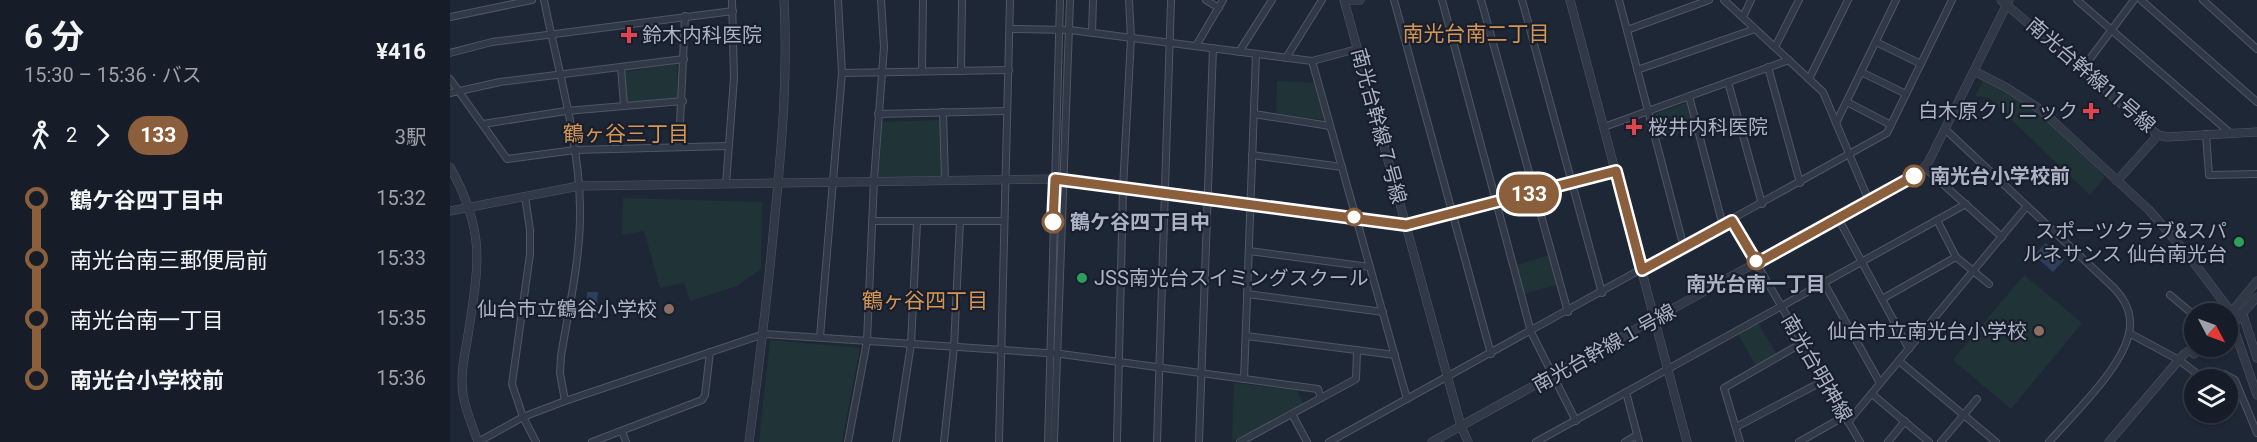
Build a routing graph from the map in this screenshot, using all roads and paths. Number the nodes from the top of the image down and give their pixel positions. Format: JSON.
{"nodes":[{"id":1,"x":532,"y":0,"type":"edge"},
{"id":2,"x":544,"y":0,"type":"edge"},
{"id":3,"x":732,"y":0,"type":"edge"},
{"id":4,"x":784,"y":0,"type":"edge"},
{"id":5,"x":838,"y":0,"type":"edge"},
{"id":6,"x":881,"y":0,"type":"edge"},
{"id":7,"x":923,"y":0,"type":"edge"},
{"id":8,"x":962,"y":0,"type":"edge"},
{"id":9,"x":1010,"y":0,"type":"edge"},
{"id":10,"x":1060,"y":0,"type":"edge"},
{"id":11,"x":1070,"y":0,"type":"edge"},
{"id":12,"x":1093,"y":0,"type":"edge"},
{"id":13,"x":1129,"y":0,"type":"edge"},
{"id":14,"x":1171,"y":0,"type":"edge"},
{"id":15,"x":1206,"y":0,"type":"edge"},
{"id":16,"x":1223,"y":0,"type":"edge"},
{"id":17,"x":1272,"y":0,"type":"edge"},
{"id":18,"x":1322,"y":0,"type":"edge"},
{"id":19,"x":1345,"y":0,"type":"edge"},
{"id":20,"x":1359,"y":0,"type":"edge"},
{"id":21,"x":1394,"y":0,"type":"edge"},
{"id":22,"x":1442,"y":0,"type":"edge"},
{"id":23,"x":1481,"y":0,"type":"edge"},
{"id":24,"x":1522,"y":0,"type":"edge"},
{"id":25,"x":1570,"y":0,"type":"edge"},
{"id":26,"x":1619,"y":0,"type":"edge"},
{"id":27,"x":1709,"y":0,"type":"edge"},
{"id":28,"x":1724,"y":0,"type":"edge"},
{"id":29,"x":1751,"y":0,"type":"edge"},
{"id":30,"x":1799,"y":0,"type":"edge"},
{"id":31,"x":1848,"y":0,"type":"edge"},
{"id":32,"x":1896,"y":0,"type":"edge"},
{"id":33,"x":1952,"y":0,"type":"edge"},
{"id":34,"x":2077,"y":0,"type":"edge"},
{"id":35,"x":2134,"y":0,"type":"edge"},
{"id":36,"x":2141,"y":0,"type":"edge"},
{"id":37,"x":2203,"y":0,"type":"edge"},
{"id":38,"x":2006,"y":1,"type":"edge"},
{"id":39,"x":1219,"y":8,"type":"junction"},
{"id":40,"x":733,"y":11,"type":"junction"},
{"id":41,"x":685,"y":16,"type":"junction"},
{"id":42,"x":450,"y":17,"type":"edge"},
{"id":43,"x":1743,"y":17,"type":"junction"},
{"id":44,"x":1011,"y":29,"type":"junction"},
{"id":45,"x":1060,"y":29,"type":"junction"},
{"id":46,"x":1755,"y":29,"type":"junction"},
{"id":47,"x":1070,"y":30,"type":"junction"},
{"id":48,"x":1627,"y":30,"type":"junction"},
{"id":49,"x":2112,"y":30,"type":"junction"},
{"id":50,"x":1092,"y":33,"type":"junction"},
{"id":51,"x":551,"y":34,"type":"junction"},
{"id":52,"x":1131,"y":38,"type":"junction"},
{"id":53,"x":1876,"y":42,"type":"junction"},
{"id":54,"x":1171,"y":43,"type":"junction"},
{"id":55,"x":1196,"y":46,"type":"junction"},
{"id":56,"x":1775,"y":47,"type":"junction"},
{"id":57,"x":1213,"y":48,"type":"junction"},
{"id":58,"x":1358,"y":49,"type":"junction"},
{"id":59,"x":2257,"y":49,"type":"edge"},
{"id":60,"x":1239,"y":52,"type":"junction"},
{"id":61,"x":450,"y":53,"type":"edge"},
{"id":62,"x":1256,"y":54,"type":"junction"},
{"id":63,"x":1286,"y":58,"type":"junction"},
{"id":64,"x":684,"y":59,"type":"junction"},
{"id":65,"x":1789,"y":60,"type":"junction"},
{"id":66,"x":1312,"y":61,"type":"junction"},
{"id":67,"x":1921,"y":64,"type":"junction"},
{"id":68,"x":621,"y":68,"type":"junction"},
{"id":69,"x":1768,"y":68,"type":"junction"},
{"id":70,"x":2083,"y":68,"type":"junction"},
{"id":71,"x":1009,"y":70,"type":"junction"},
{"id":72,"x":1637,"y":70,"type":"junction"},
{"id":73,"x":961,"y":71,"type":"junction"},
{"id":74,"x":1974,"y":71,"type":"junction"},
{"id":75,"x":881,"y":72,"type":"junction"},
{"id":76,"x":922,"y":72,"type":"junction"},
{"id":77,"x":1861,"y":72,"type":"junction"},
{"id":78,"x":842,"y":73,"type":"junction"},
{"id":79,"x":559,"y":75,"type":"junction"},
{"id":80,"x":450,"y":79,"type":"edge"},
{"id":81,"x":1809,"y":79,"type":"junction"},
{"id":82,"x":1728,"y":82,"type":"junction"},
{"id":83,"x":458,"y":90,"type":"junction"},
{"id":84,"x":450,"y":93,"type":"edge"},
{"id":85,"x":1906,"y":94,"type":"junction"},
{"id":86,"x":1689,"y":96,"type":"junction"},
{"id":87,"x":683,"y":101,"type":"junction"},
{"id":88,"x":1847,"y":102,"type":"junction"},
{"id":89,"x":2257,"y":102,"type":"edge"},
{"id":90,"x":624,"y":105,"type":"junction"},
{"id":91,"x":566,"y":111,"type":"junction"},
{"id":92,"x":1007,"y":111,"type":"junction"},
{"id":93,"x":1648,"y":111,"type":"junction"},
{"id":94,"x":943,"y":112,"type":"junction"},
{"id":95,"x":878,"y":114,"type":"junction"},
{"id":96,"x":1254,"y":114,"type":"junction"},
{"id":97,"x":1836,"y":123,"type":"junction"},
{"id":98,"x":483,"y":124,"type":"junction"},
{"id":99,"x":1891,"y":124,"type":"junction"},
{"id":100,"x":1330,"y":126,"type":"junction"},
{"id":101,"x":1604,"y":127,"type":"junction"},
{"id":102,"x":1945,"y":129,"type":"junction"},
{"id":103,"x":2229,"y":132,"type":"junction"},
{"id":104,"x":2257,"y":132,"type":"edge"},
{"id":105,"x":2206,"y":134,"type":"junction"},
{"id":106,"x":2158,"y":135,"type":"junction"},
{"id":107,"x":679,"y":145,"type":"junction"},
{"id":108,"x":728,"y":146,"type":"junction"},
{"id":109,"x":575,"y":150,"type":"junction"},
{"id":110,"x":1252,"y":155,"type":"junction"},
{"id":111,"x":1850,"y":155,"type":"junction"},
{"id":112,"x":450,"y":167,"type":"edge"},
{"id":113,"x":1342,"y":167,"type":"junction"},
{"id":114,"x":1924,"y":168,"type":"junction"},
{"id":115,"x":1616,"y":171,"type":"junction"},
{"id":116,"x":2257,"y":174,"type":"edge"},
{"id":117,"x":1055,"y":179,"type":"junction"},
{"id":118,"x":1065,"y":179,"type":"junction"},
{"id":119,"x":874,"y":180,"type":"junction"},
{"id":120,"x":945,"y":180,"type":"junction"},
{"id":121,"x":1007,"y":180,"type":"junction"},
{"id":122,"x":833,"y":181,"type":"junction"},
{"id":123,"x":2117,"y":181,"type":"junction"},
{"id":124,"x":1571,"y":183,"type":"junction"},
{"id":125,"x":1800,"y":183,"type":"junction"},
{"id":126,"x":726,"y":184,"type":"junction"},
{"id":127,"x":778,"y":184,"type":"junction"},
{"id":128,"x":579,"y":186,"type":"junction"},
{"id":129,"x":1123,"y":188,"type":"junction"},
{"id":130,"x":1533,"y":193,"type":"junction"},
{"id":131,"x":1166,"y":194,"type":"junction"},
{"id":132,"x":525,"y":196,"type":"junction"},
{"id":133,"x":1208,"y":199,"type":"junction"},
{"id":134,"x":1869,"y":201,"type":"junction"},
{"id":135,"x":1495,"y":203,"type":"junction"},
{"id":136,"x":1251,"y":204,"type":"junction"},
{"id":137,"x":1762,"y":204,"type":"junction"},
{"id":138,"x":1966,"y":204,"type":"junction"},
{"id":139,"x":470,"y":206,"type":"junction"},
{"id":140,"x":2027,"y":206,"type":"junction"},
{"id":141,"x":450,"y":211,"type":"edge"},
{"id":142,"x":1452,"y":214,"type":"junction"},
{"id":143,"x":1356,"y":217,"type":"junction"},
{"id":144,"x":1838,"y":218,"type":"junction"},
{"id":145,"x":1937,"y":220,"type":"junction"},
{"id":146,"x":872,"y":221,"type":"junction"},
{"id":147,"x":960,"y":221,"type":"junction"},
{"id":148,"x":1004,"y":221,"type":"junction"},
{"id":149,"x":1732,"y":221,"type":"junction"},
{"id":150,"x":917,"y":223,"type":"junction"},
{"id":151,"x":1406,"y":225,"type":"junction"},
{"id":152,"x":1724,"y":226,"type":"junction"},
{"id":153,"x":2001,"y":237,"type":"junction"},
{"id":154,"x":1684,"y":248,"type":"junction"},
{"id":155,"x":1249,"y":251,"type":"junction"},
{"id":156,"x":1956,"y":257,"type":"junction"},
{"id":157,"x":1863,"y":261,"type":"junction"},
{"id":158,"x":1757,"y":263,"type":"junction"},
{"id":159,"x":1370,"y":267,"type":"junction"},
{"id":160,"x":1642,"y":270,"type":"junction"},
{"id":161,"x":1973,"y":271,"type":"junction"},
{"id":162,"x":2257,"y":282,"type":"edge"},
{"id":163,"x":1824,"y":283,"type":"junction"},
{"id":164,"x":1989,"y":284,"type":"dead end"},
{"id":165,"x":1602,"y":293,"type":"junction"},
{"id":166,"x":1247,"y":294,"type":"junction"},
{"id":167,"x":2170,"y":295,"type":"dead end"},
{"id":168,"x":2257,"y":297,"type":"edge"},
{"id":169,"x":1882,"y":299,"type":"junction"},
{"id":170,"x":2221,"y":303,"type":"edge"},
{"id":171,"x":2238,"y":304,"type":"edge"},
{"id":172,"x":1782,"y":307,"type":"junction"},
{"id":173,"x":2184,"y":307,"type":"edge"},
{"id":174,"x":1383,"y":312,"type":"junction"},
{"id":175,"x":1568,"y":312,"type":"junction"},
{"id":176,"x":2238,"y":315,"type":"edge"},
{"id":177,"x":2243,"y":315,"type":"junction"},
{"id":178,"x":2238,"y":320,"type":"edge"},
{"id":179,"x":1655,"y":321,"type":"junction"},
{"id":180,"x":1531,"y":332,"type":"junction"},
{"id":181,"x":2129,"y":333,"type":"junction"},
{"id":182,"x":764,"y":334,"type":"junction"},
{"id":183,"x":1246,"y":336,"type":"junction"},
{"id":184,"x":820,"y":337,"type":"junction"},
{"id":185,"x":867,"y":341,"type":"junction"},
{"id":186,"x":1802,"y":343,"type":"junction"},
{"id":187,"x":911,"y":344,"type":"junction"},
{"id":188,"x":954,"y":347,"type":"junction"},
{"id":189,"x":2238,"y":348,"type":"edge"},
{"id":190,"x":1909,"y":349,"type":"junction"},
{"id":191,"x":1001,"y":350,"type":"junction"},
{"id":192,"x":1357,"y":350,"type":"junction"},
{"id":193,"x":710,"y":352,"type":"junction"},
{"id":194,"x":1048,"y":353,"type":"junction"},
{"id":195,"x":1056,"y":354,"type":"junction"},
{"id":196,"x":1491,"y":354,"type":"junction"},
{"id":197,"x":1395,"y":355,"type":"junction"},
{"id":198,"x":2184,"y":357,"type":"edge"},
{"id":199,"x":2257,"y":358,"type":"edge"},
{"id":200,"x":2179,"y":360,"type":"junction"},
{"id":201,"x":1899,"y":361,"type":"junction"},
{"id":202,"x":1118,"y":362,"type":"junction"},
{"id":203,"x":1160,"y":368,"type":"junction"},
{"id":204,"x":1668,"y":369,"type":"junction"},
{"id":205,"x":1202,"y":374,"type":"junction"},
{"id":206,"x":1553,"y":376,"type":"junction"},
{"id":207,"x":1448,"y":377,"type":"junction"},
{"id":208,"x":1244,"y":379,"type":"junction"},
{"id":209,"x":1825,"y":380,"type":"junction"},
{"id":210,"x":1880,"y":383,"type":"junction"},
{"id":211,"x":1626,"y":392,"type":"junction"},
{"id":212,"x":1872,"y":394,"type":"junction"},
{"id":213,"x":2257,"y":395,"type":"edge"},
{"id":214,"x":1321,"y":398,"type":"junction"},
{"id":215,"x":1407,"y":399,"type":"junction"},
{"id":216,"x":1977,"y":399,"type":"dead end"},
{"id":217,"x":566,"y":400,"type":"junction"},
{"id":218,"x":1292,"y":414,"type":"junction"},
{"id":219,"x":1964,"y":415,"type":"junction"},
{"id":220,"x":523,"y":417,"type":"junction"},
{"id":221,"x":1847,"y":419,"type":"junction"},
{"id":222,"x":1576,"y":421,"type":"junction"},
{"id":223,"x":1905,"y":421,"type":"junction"},
{"id":224,"x":1461,"y":426,"type":"junction"},
{"id":225,"x":1736,"y":427,"type":"junction"},
{"id":226,"x":622,"y":431,"type":"junction"},
{"id":227,"x":2257,"y":433,"type":"edge"},
{"id":228,"x":1638,"y":439,"type":"edge"},
{"id":229,"x":478,"y":442,"type":"edge"},
{"id":230,"x":536,"y":442,"type":"edge"},
{"id":231,"x":592,"y":442,"type":"edge"},
{"id":232,"x":626,"y":442,"type":"edge"},
{"id":233,"x":749,"y":442,"type":"edge"},
{"id":234,"x":848,"y":442,"type":"edge"},
{"id":235,"x":896,"y":442,"type":"edge"},
{"id":236,"x":944,"y":442,"type":"edge"},
{"id":237,"x":999,"y":442,"type":"edge"},
{"id":238,"x":1048,"y":442,"type":"edge"},
{"id":239,"x":1054,"y":442,"type":"edge"},
{"id":240,"x":1117,"y":442,"type":"edge"},
{"id":241,"x":1158,"y":442,"type":"edge"},
{"id":242,"x":1199,"y":442,"type":"edge"},
{"id":243,"x":1240,"y":442,"type":"edge"},
{"id":244,"x":1307,"y":442,"type":"edge"},
{"id":245,"x":1329,"y":442,"type":"edge"},
{"id":246,"x":1432,"y":442,"type":"edge"},
{"id":247,"x":1468,"y":442,"type":"edge"},
{"id":248,"x":1536,"y":442,"type":"edge"},
{"id":249,"x":1625,"y":442,"type":"edge"},
{"id":250,"x":1687,"y":442,"type":"edge"},
{"id":251,"x":1740,"y":442,"type":"edge"},
{"id":252,"x":1798,"y":442,"type":"edge"},
{"id":253,"x":1860,"y":442,"type":"edge"},
{"id":254,"x":1888,"y":442,"type":"edge"},
{"id":255,"x":1929,"y":442,"type":"edge"},
{"id":256,"x":1941,"y":442,"type":"edge"},
{"id":257,"x":1996,"y":442,"type":"edge"},
{"id":258,"x":2049,"y":442,"type":"edge"},
{"id":259,"x":2109,"y":442,"type":"edge"}],
"edges":[{"from":1,"to":42,"type":"street"},
{"from":2,"to":51,"type":"street"},
{"from":3,"to":40,"type":"street"},
{"from":4,"to":127,"type":"street"},
{"from":5,"to":78,"type":"street"},
{"from":6,"to":75,"type":"street"},
{"from":7,"to":76,"type":"street"},
{"from":8,"to":73,"type":"street"},
{"from":9,"to":44,"type":"street"},
{"from":10,"to":45,"type":"street"},
{"from":11,"to":47,"type":"street"},
{"from":12,"to":50,"type":"street"},
{"from":13,"to":52,"type":"street"},
{"from":14,"to":54,"type":"street"},
{"from":15,"to":39,"type":"street"},
{"from":16,"to":39,"type":"street"},
{"from":17,"to":60,"type":"street"},
{"from":18,"to":63,"type":"street"},
{"from":19,"to":20,"type":"street"},
{"from":19,"to":58,"type":"street","name":"南光台幹線７号線"},
{"from":21,"to":142,"type":"street"},
{"from":22,"to":135,"type":"street"},
{"from":23,"to":130,"type":"street"},
{"from":24,"to":124,"type":"street"},
{"from":25,"to":101,"type":"street"},
{"from":26,"to":48,"type":"street"},
{"from":27,"to":48,"type":"street"},
{"from":28,"to":43,"type":"street"},
{"from":29,"to":43,"type":"street"},
{"from":30,"to":56,"type":"street"},
{"from":31,"to":81,"type":"street"},
{"from":32,"to":53,"type":"street"},
{"from":33,"to":67,"type":"street"},
{"from":34,"to":49,"type":"street"},
{"from":35,"to":49,"type":"street"},
{"from":36,"to":89,"type":"street"},
{"from":37,"to":59,"type":"street"},
{"from":38,"to":70,"type":"street","name":"南光台幹線11号線"},
{"from":38,"to":74,"type":"street"},
{"from":39,"to":55,"type":"street"},
{"from":40,"to":41,"type":"street"},
{"from":40,"to":108,"type":"street"},
{"from":41,"to":51,"type":"street"},
{"from":41,"to":64,"type":"street"},
{"from":43,"to":46,"type":"street"},
{"from":44,"to":45,"type":"street"},
{"from":44,"to":71,"type":"street"},
{"from":45,"to":47,"type":"street"},
{"from":45,"to":117,"type":"street"},
{"from":46,"to":56,"type":"street"},
{"from":46,"to":72,"type":"street"},
{"from":47,"to":50,"type":"street"},
{"from":47,"to":118,"type":"street"},
{"from":48,"to":72,"type":"street"},
{"from":49,"to":70,"type":"street"},
{"from":49,"to":103,"type":"street"},
{"from":50,"to":52,"type":"street"},
{"from":51,"to":61,"type":"street"},
{"from":51,"to":79,"type":"street"},
{"from":52,"to":54,"type":"street"},
{"from":52,"to":129,"type":"street"},
{"from":53,"to":67,"type":"street"},
{"from":53,"to":77,"type":"street"},
{"from":54,"to":55,"type":"street"},
{"from":54,"to":131,"type":"street"},
{"from":55,"to":57,"type":"street"},
{"from":56,"to":65,"type":"street"},
{"from":57,"to":60,"type":"street"},
{"from":57,"to":133,"type":"street"},
{"from":58,"to":66,"type":"street"},
{"from":58,"to":151,"type":"street","name":"南光台幹線７号線"},
{"from":60,"to":62,"type":"street"},
{"from":62,"to":63,"type":"street"},
{"from":62,"to":96,"type":"street"},
{"from":63,"to":66,"type":"street"},
{"from":64,"to":68,"type":"street"},
{"from":64,"to":87,"type":"street"},
{"from":65,"to":69,"type":"street"},
{"from":65,"to":81,"type":"street"},
{"from":66,"to":100,"type":"street"},
{"from":67,"to":85,"type":"street"},
{"from":68,"to":79,"type":"street"},
{"from":68,"to":90,"type":"street"},
{"from":69,"to":82,"type":"street"},
{"from":69,"to":125,"type":"street"},
{"from":70,"to":106,"type":"street","name":"南光台幹線11号線"},
{"from":71,"to":73,"type":"street"},
{"from":71,"to":92,"type":"street"},
{"from":72,"to":93,"type":"street"},
{"from":73,"to":76,"type":"street"},
{"from":74,"to":102,"type":"street"},
{"from":74,"to":123,"type":"street"},
{"from":75,"to":76,"type":"street"},
{"from":75,"to":78,"type":"street"},
{"from":75,"to":95,"type":"street"},
{"from":77,"to":85,"type":"street"},
{"from":77,"to":88,"type":"street"},
{"from":78,"to":122,"type":"street"},
{"from":79,"to":83,"type":"street"},
{"from":79,"to":91,"type":"street"},
{"from":80,"to":83,"type":"street"},
{"from":81,"to":97,"type":"street"},
{"from":82,"to":86,"type":"street"},
{"from":82,"to":137,"type":"street"},
{"from":83,"to":84,"type":"street"},
{"from":83,"to":98,"type":"street"},
{"from":85,"to":99,"type":"street"},
{"from":86,"to":93,"type":"street"},
{"from":86,"to":152,"type":"street"},
{"from":87,"to":90,"type":"street"},
{"from":87,"to":107,"type":"street"},
{"from":88,"to":97,"type":"street"},
{"from":88,"to":99,"type":"street"},
{"from":90,"to":91,"type":"street"},
{"from":91,"to":98,"type":"street"},
{"from":91,"to":109,"type":"street"},
{"from":92,"to":94,"type":"street"},
{"from":92,"to":121,"type":"street"},
{"from":93,"to":101,"type":"street"},
{"from":93,"to":154,"type":"street"},
{"from":94,"to":95,"type":"street"},
{"from":94,"to":120,"type":"street"},
{"from":95,"to":119,"type":"street"},
{"from":96,"to":100,"type":"street"},
{"from":96,"to":110,"type":"street"},
{"from":97,"to":111,"type":"street"},
{"from":98,"to":109,"type":"street"},
{"from":99,"to":111,"type":"street"},
{"from":100,"to":113,"type":"street"},
{"from":101,"to":115,"type":"street"},
{"from":102,"to":114,"type":"street"},
{"from":102,"to":140,"type":"street"},
{"from":103,"to":104,"type":"street","name":"南光台幹線11号線"},
{"from":103,"to":105,"type":"street","name":"南光台幹線11号線"},
{"from":105,"to":106,"type":"street","name":"南光台幹線11号線"},
{"from":105,"to":116,"type":"street"},
{"from":106,"to":123,"type":"street"},
{"from":107,"to":108,"type":"street"},
{"from":107,"to":109,"type":"street"},
{"from":108,"to":126,"type":"street"},
{"from":109,"to":128,"type":"street"},
{"from":110,"to":113,"type":"street"},
{"from":110,"to":136,"type":"street"},
{"from":111,"to":125,"type":"street"},
{"from":111,"to":134,"type":"street"},
{"from":112,"to":139,"type":"street"},
{"from":113,"to":143,"type":"street"},
{"from":114,"to":134,"type":"street","name":"南光台幹線１号線"},
{"from":114,"to":138,"type":"street"},
{"from":115,"to":124,"type":"street"},
{"from":115,"to":160,"type":"street"},
{"from":117,"to":118,"type":"street"},
{"from":117,"to":121,"type":"street"},
{"from":117,"to":194,"type":"street"},
{"from":118,"to":129,"type":"street"},
{"from":118,"to":195,"type":"street"},
{"from":119,"to":120,"type":"street"},
{"from":119,"to":122,"type":"street"},
{"from":119,"to":146,"type":"street"},
{"from":120,"to":121,"type":"street"},
{"from":121,"to":148,"type":"street"},
{"from":122,"to":127,"type":"street"},
{"from":122,"to":184,"type":"street"},
{"from":123,"to":170,"type":"street"},
{"from":124,"to":130,"type":"street"},
{"from":124,"to":165,"type":"street"},
{"from":125,"to":137,"type":"street"},
{"from":126,"to":127,"type":"street"},
{"from":126,"to":128,"type":"street"},
{"from":127,"to":182,"type":"street"},
{"from":128,"to":132,"type":"street"},
{"from":128,"to":217,"type":"street"},
{"from":129,"to":131,"type":"street"},
{"from":129,"to":202,"type":"street"},
{"from":130,"to":135,"type":"street"},
{"from":130,"to":175,"type":"street"},
{"from":131,"to":133,"type":"street"},
{"from":131,"to":203,"type":"street"},
{"from":132,"to":139,"type":"street"},
{"from":132,"to":220,"type":"street"},
{"from":133,"to":136,"type":"street"},
{"from":133,"to":205,"type":"street"},
{"from":134,"to":144,"type":"street","name":"南光台幹線１号線"},
{"from":135,"to":142,"type":"street"},
{"from":135,"to":180,"type":"street"},
{"from":136,"to":143,"type":"street"},
{"from":136,"to":155,"type":"street"},
{"from":137,"to":149,"type":"street"},
{"from":138,"to":145,"type":"street"},
{"from":138,"to":153,"type":"street"},
{"from":139,"to":141,"type":"street"},
{"from":139,"to":229,"type":"street"},
{"from":140,"to":153,"type":"street"},
{"from":140,"to":181,"type":"street"},
{"from":142,"to":151,"type":"street"},
{"from":142,"to":196,"type":"street"},
{"from":143,"to":151,"type":"street"},
{"from":143,"to":159,"type":"street"},
{"from":144,"to":157,"type":"street"},
{"from":144,"to":158,"type":"street","name":"南光台幹線１号線"},
{"from":145,"to":156,"type":"street"},
{"from":145,"to":157,"type":"street"},
{"from":146,"to":150,"type":"street"},
{"from":146,"to":185,"type":"street"},
{"from":147,"to":148,"type":"street"},
{"from":147,"to":150,"type":"street"},
{"from":147,"to":188,"type":"street"},
{"from":148,"to":191,"type":"street"},
{"from":149,"to":152,"type":"street"},
{"from":149,"to":158,"type":"street","name":"南光台明神線"},
{"from":150,"to":187,"type":"street"},
{"from":151,"to":207,"type":"street","name":"南光台幹線７号線"},
{"from":152,"to":154,"type":"street"},
{"from":153,"to":161,"type":"street"},
{"from":154,"to":160,"type":"street"},
{"from":155,"to":159,"type":"street"},
{"from":155,"to":166,"type":"street"},
{"from":156,"to":161,"type":"street"},
{"from":156,"to":169,"type":"street"},
{"from":157,"to":163,"type":"street"},
{"from":157,"to":169,"type":"street"},
{"from":158,"to":172,"type":"street","name":"南光台明神線"},
{"from":158,"to":179,"type":"street","name":"南光台幹線１号線"},
{"from":159,"to":174,"type":"street"},
{"from":160,"to":165,"type":"street"},
{"from":160,"to":179,"type":"street"},
{"from":161,"to":164,"type":"street"},
{"from":161,"to":190,"type":"street"},
{"from":162,"to":171,"type":"street"},
{"from":163,"to":172,"type":"street"},
{"from":163,"to":210,"type":"street"},
{"from":165,"to":175,"type":"street"},
{"from":166,"to":174,"type":"street"},
{"from":166,"to":183,"type":"street"},
{"from":167,"to":173,"type":"street"},
{"from":168,"to":177,"type":"street"},
{"from":169,"to":190,"type":"street"},
{"from":172,"to":186,"type":"street","name":"南光台明神線"},
{"from":172,"to":204,"type":"street"},
{"from":174,"to":197,"type":"street"},
{"from":175,"to":180,"type":"street"},
{"from":176,"to":177,"type":"street"},
{"from":177,"to":178,"type":"street"},
{"from":177,"to":199,"type":"street"},
{"from":179,"to":204,"type":"street"},
{"from":179,"to":206,"type":"street","name":"南光台幹線１号線"},
{"from":180,"to":196,"type":"street"},
{"from":180,"to":206,"type":"street"},
{"from":181,"to":200,"type":"street"},
{"from":181,"to":258,"type":"street"},
{"from":182,"to":184,"type":"street"},
{"from":182,"to":193,"type":"street"},
{"from":182,"to":233,"type":"street"},
{"from":183,"to":192,"type":"street"},
{"from":183,"to":208,"type":"street"},
{"from":184,"to":185,"type":"street"},
{"from":185,"to":187,"type":"street"},
{"from":185,"to":234,"type":"street"},
{"from":186,"to":209,"type":"street","name":"南光台明神線"},
{"from":186,"to":225,"type":"street"},
{"from":187,"to":188,"type":"street"},
{"from":187,"to":235,"type":"street"},
{"from":188,"to":191,"type":"street"},
{"from":188,"to":236,"type":"street"},
{"from":189,"to":213,"type":"street"},
{"from":190,"to":201,"type":"street"},
{"from":191,"to":194,"type":"street"},
{"from":191,"to":237,"type":"street"},
{"from":192,"to":197,"type":"street"},
{"from":192,"to":214,"type":"street"},
{"from":193,"to":217,"type":"street"},
{"from":193,"to":226,"type":"street"},
{"from":194,"to":195,"type":"street"},
{"from":194,"to":238,"type":"street"},
{"from":195,"to":202,"type":"street"},
{"from":195,"to":239,"type":"street"},
{"from":196,"to":207,"type":"street"},
{"from":197,"to":215,"type":"street"},
{"from":198,"to":200,"type":"street"},
{"from":200,"to":227,"type":"street"},
{"from":200,"to":259,"type":"street"},
{"from":201,"to":210,"type":"street"},
{"from":201,"to":219,"type":"street"},
{"from":202,"to":203,"type":"street"},
{"from":202,"to":240,"type":"street"},
{"from":203,"to":205,"type":"street"},
{"from":203,"to":241,"type":"street"},
{"from":204,"to":211,"type":"street"},
{"from":204,"to":250,"type":"street"},
{"from":205,"to":208,"type":"street"},
{"from":205,"to":242,"type":"street"},
{"from":206,"to":222,"type":"street"},
{"from":206,"to":224,"type":"street","name":"南光台幹線１号線"},
{"from":207,"to":215,"type":"street"},
{"from":207,"to":224,"type":"street","name":"南光台幹線７号線"},
{"from":208,"to":214,"type":"street"},
{"from":209,"to":221,"type":"street","name":"南光台明神線"},
{"from":209,"to":225,"type":"street"},
{"from":210,"to":212,"type":"street"},
{"from":211,"to":222,"type":"street"},
{"from":211,"to":228,"type":"street"},
{"from":212,"to":221,"type":"street"},
{"from":212,"to":223,"type":"street"},
{"from":214,"to":218,"type":"street"},
{"from":215,"to":245,"type":"street"},
{"from":216,"to":219,"type":"street"},
{"from":217,"to":220,"type":"street"},
{"from":218,"to":243,"type":"street"},
{"from":218,"to":244,"type":"street"},
{"from":219,"to":256,"type":"street"},
{"from":219,"to":257,"type":"street"},
{"from":220,"to":229,"type":"street"},
{"from":220,"to":230,"type":"street"},
{"from":221,"to":252,"type":"street"},
{"from":221,"to":253,"type":"street","name":"南光台明神線"},
{"from":222,"to":248,"type":"street"},
{"from":223,"to":254,"type":"street"},
{"from":223,"to":255,"type":"street"},
{"from":224,"to":246,"type":"street","name":"南光台幹線１号線"},
{"from":224,"to":247,"type":"street","name":"南光台幹線７号線"},
{"from":225,"to":251,"type":"street"},
{"from":226,"to":231,"type":"street"},
{"from":226,"to":232,"type":"street"},
{"from":228,"to":249,"type":"street"}]}
